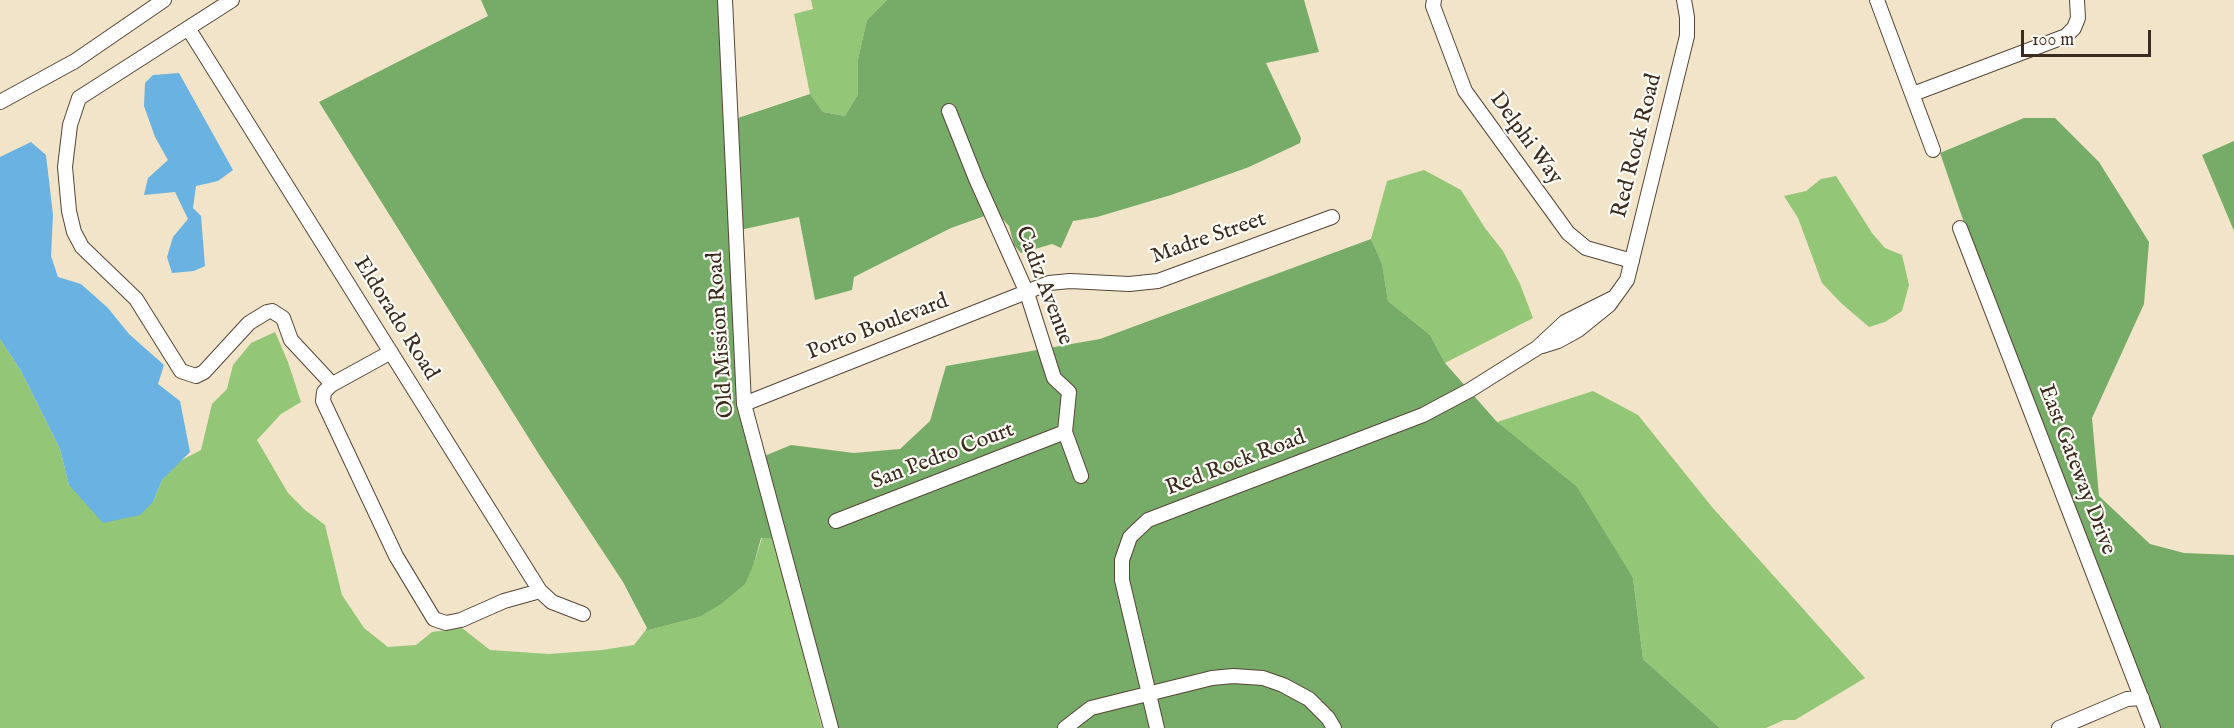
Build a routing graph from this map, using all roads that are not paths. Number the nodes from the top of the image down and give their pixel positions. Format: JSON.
{"nodes":[{"id":1,"x":164,"y":0,"type":"edge"},
{"id":2,"x":232,"y":0,"type":"edge"},
{"id":3,"x":725,"y":0,"type":"edge"},
{"id":4,"x":1434,"y":0,"type":"edge"},
{"id":5,"x":1684,"y":0,"type":"edge"},
{"id":6,"x":1877,"y":0,"type":"edge"},
{"id":7,"x":2077,"y":0,"type":"edge"},
{"id":8,"x":188,"y":28,"type":"junction"},
{"id":9,"x":1913,"y":94,"type":"junction"},
{"id":10,"x":0,"y":102,"type":"edge"},
{"id":11,"x":949,"y":111,"type":"dead end"},
{"id":12,"x":1933,"y":150,"type":"dead end"},
{"id":13,"x":1332,"y":216,"type":"dead end"},
{"id":14,"x":1960,"y":228,"type":"dead end"},
{"id":15,"x":1632,"y":261,"type":"junction"},
{"id":16,"x":1027,"y":293,"type":"junction"},
{"id":17,"x":391,"y":352,"type":"junction"},
{"id":18,"x":332,"y":384,"type":"junction"},
{"id":19,"x":744,"y":404,"type":"junction"},
{"id":20,"x":1065,"y":432,"type":"junction"},
{"id":21,"x":1082,"y":476,"type":"dead end"},
{"id":22,"x":836,"y":521,"type":"dead end"},
{"id":23,"x":540,"y":591,"type":"junction"},
{"id":24,"x":583,"y":614,"type":"dead end"},
{"id":25,"x":1149,"y":693,"type":"junction"},
{"id":26,"x":2142,"y":698,"type":"junction"},
{"id":27,"x":831,"y":728,"type":"edge"},
{"id":28,"x":1065,"y":728,"type":"edge"},
{"id":29,"x":1157,"y":728,"type":"edge"},
{"id":30,"x":1334,"y":728,"type":"edge"},
{"id":31,"x":2059,"y":728,"type":"edge"},
{"id":32,"x":2153,"y":728,"type":"edge"}],
"edges":[{"from":1,"to":10,"type":"street"},
{"from":2,"to":8,"type":"street"},
{"from":3,"to":19,"type":"street","name":"Old Mission Road"},
{"from":4,"to":15,"type":"street","name":"Delphi Way"},
{"from":5,"to":15,"type":"street","name":"Red Rock Road"},
{"from":6,"to":9,"type":"street"},
{"from":7,"to":9,"type":"street"},
{"from":8,"to":17,"type":"street","name":"Eldorado Road"},
{"from":8,"to":18,"type":"street"},
{"from":9,"to":12,"type":"street"},
{"from":11,"to":16,"type":"street","name":"Cadiz Avenue"},
{"from":13,"to":16,"type":"street","name":"Madre Street"},
{"from":14,"to":26,"type":"street","name":"East Gateway Drive"},
{"from":15,"to":25,"type":"street","name":"Red Rock Road"},
{"from":16,"to":19,"type":"street","name":"Porto Boulevard"},
{"from":16,"to":20,"type":"street","name":"Cadiz Avenue"},
{"from":17,"to":18,"type":"street"},
{"from":17,"to":23,"type":"street","name":"Eldorado Road"},
{"from":18,"to":23,"type":"street"},
{"from":19,"to":27,"type":"street","name":"Old Mission Road"},
{"from":20,"to":21,"type":"street","name":"Cadiz Avenue"},
{"from":20,"to":22,"type":"street","name":"San Pedro Court"},
{"from":23,"to":24,"type":"street","name":"Eldorado Road"},
{"from":25,"to":28,"type":"street"},
{"from":25,"to":29,"type":"street","name":"Red Rock Road"},
{"from":25,"to":30,"type":"street"},
{"from":26,"to":31,"type":"street"},
{"from":26,"to":32,"type":"street","name":"East Gateway Drive"}]}
